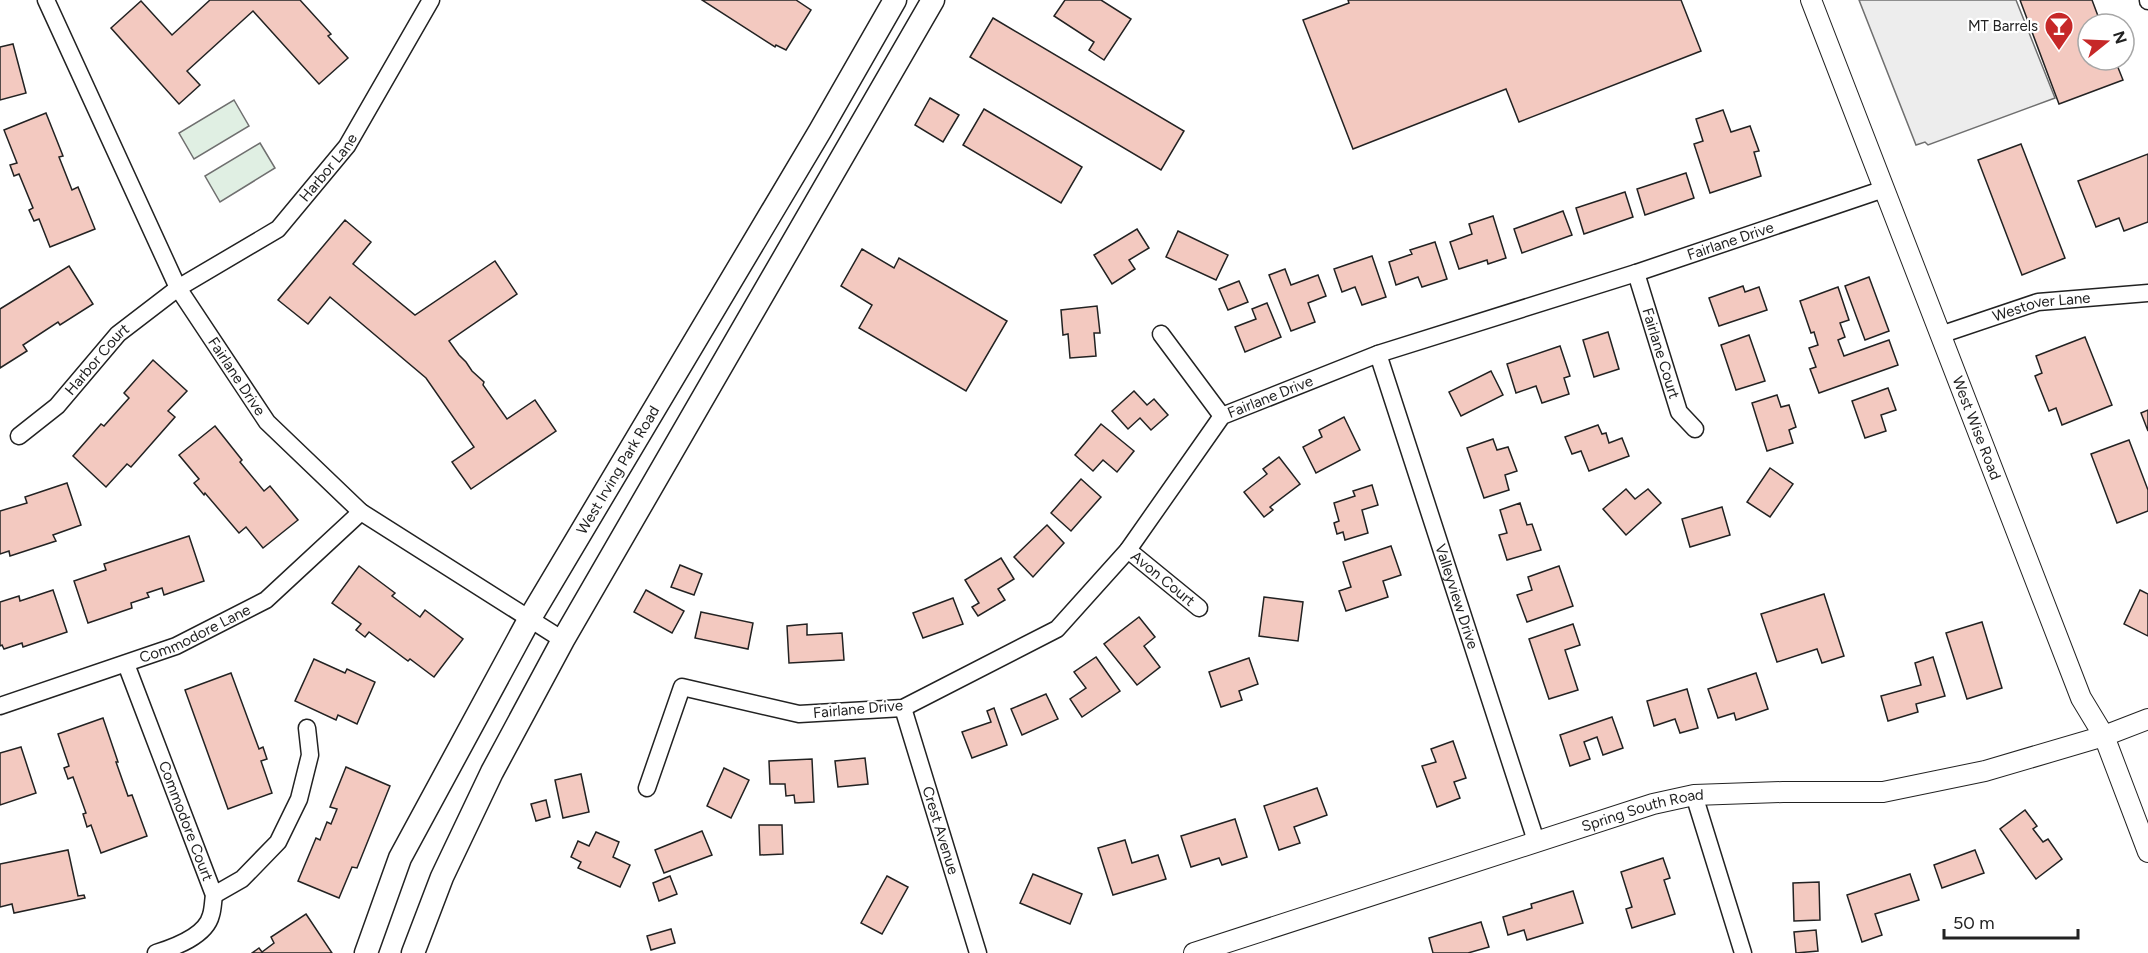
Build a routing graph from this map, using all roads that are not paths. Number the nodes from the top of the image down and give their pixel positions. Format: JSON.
{"nodes":[{"id":1,"x":46,"y":0,"type":"edge"},
{"id":2,"x":431,"y":0,"type":"edge"},
{"id":3,"x":895,"y":0,"type":"edge"},
{"id":4,"x":933,"y":0,"type":"edge"},
{"id":5,"x":1811,"y":0,"type":"edge"},
{"id":6,"x":1884,"y":189,"type":"junction"},
{"id":7,"x":1636,"y":273,"type":"junction"},
{"id":8,"x":178,"y":288,"type":"junction"},
{"id":9,"x":2148,"y":293,"type":"edge"},
{"id":10,"x":1161,"y":334,"type":"dead end"},
{"id":11,"x":1940,"y":335,"type":"junction"},
{"id":12,"x":1378,"y":354,"type":"junction"},
{"id":13,"x":1222,"y":416,"type":"junction"},
{"id":14,"x":1695,"y":429,"type":"dead end"},
{"id":15,"x":19,"y":436,"type":"dead end"},
{"id":16,"x":361,"y":512,"type":"junction"},
{"id":17,"x":1128,"y":550,"type":"junction"},
{"id":18,"x":1199,"y":608,"type":"dead end"},
{"id":19,"x":530,"y":618,"type":"junction"},
{"id":20,"x":563,"y":640,"type":"junction"},
{"id":21,"x":126,"y":664,"type":"junction"},
{"id":22,"x":0,"y":706,"type":"edge"},
{"id":23,"x":903,"y":708,"type":"junction"},
{"id":24,"x":2148,"y":719,"type":"edge"},
{"id":25,"x":307,"y":728,"type":"dead end"},
{"id":26,"x":2104,"y":736,"type":"junction"},
{"id":27,"x":647,"y":788,"type":"dead end"},
{"id":28,"x":1694,"y":795,"type":"junction"},
{"id":29,"x":1536,"y":841,"type":"junction"},
{"id":30,"x":2148,"y":852,"type":"edge"},
{"id":31,"x":214,"y":895,"type":"junction"},
{"id":32,"x":156,"y":953,"type":"edge"},
{"id":33,"x":366,"y":953,"type":"edge"},
{"id":34,"x":413,"y":953,"type":"edge"},
{"id":35,"x":978,"y":953,"type":"edge"},
{"id":36,"x":1194,"y":953,"type":"edge"},
{"id":37,"x":1743,"y":953,"type":"edge"}],
"edges":[{"from":1,"to":8,"type":"street","name":"Fairlane Drive"},
{"from":2,"to":8,"type":"street","name":"Harbor Lane"},
{"from":3,"to":19,"type":"main road","name":"West Irving Park Road"},
{"from":4,"to":20,"type":"main road"},
{"from":5,"to":6,"type":"street","name":"West Wise Road"},
{"from":6,"to":7,"type":"street","name":"Fairlane Drive"},
{"from":6,"to":11,"type":"street","name":"West Wise Road"},
{"from":7,"to":12,"type":"street","name":"Fairlane Drive"},
{"from":7,"to":14,"type":"street","name":"Fairlane Court"},
{"from":8,"to":15,"type":"street","name":"Harbor Court"},
{"from":8,"to":16,"type":"street","name":"Fairlane Drive"},
{"from":9,"to":11,"type":"street","name":"Westover Lane"},
{"from":10,"to":13,"type":"street"},
{"from":11,"to":26,"type":"street","name":"West Wise Road"},
{"from":12,"to":13,"type":"street","name":"Fairlane Drive"},
{"from":12,"to":29,"type":"street","name":"Valleyview Drive"},
{"from":13,"to":17,"type":"street","name":"Fairlane Drive"},
{"from":16,"to":19,"type":"street","name":"Fairlane Drive"},
{"from":16,"to":21,"type":"street","name":"Commodore Lane"},
{"from":17,"to":18,"type":"street","name":"Avon Court"},
{"from":17,"to":23,"type":"street","name":"Fairlane Drive"},
{"from":19,"to":20,"type":"street","name":"Fairlane Drive"},
{"from":19,"to":33,"type":"main road","name":"West Irving Park Road"},
{"from":20,"to":34,"type":"main road"},
{"from":21,"to":22,"type":"street","name":"Commodore Lane"},
{"from":21,"to":31,"type":"street","name":"Commodore Court"},
{"from":23,"to":27,"type":"street","name":"Fairlane Drive"},
{"from":23,"to":35,"type":"street","name":"Crest Avenue"},
{"from":24,"to":26,"type":"street","name":"Spring South Road"},
{"from":25,"to":31,"type":"street"},
{"from":26,"to":28,"type":"street","name":"Spring South Road"},
{"from":26,"to":30,"type":"street","name":"West Wise Road"},
{"from":28,"to":29,"type":"street","name":"Spring South Road"},
{"from":28,"to":37,"type":"street"},
{"from":29,"to":36,"type":"street","name":"Spring South Road"},
{"from":31,"to":32,"type":"street","name":"Commodore Court"}]}
